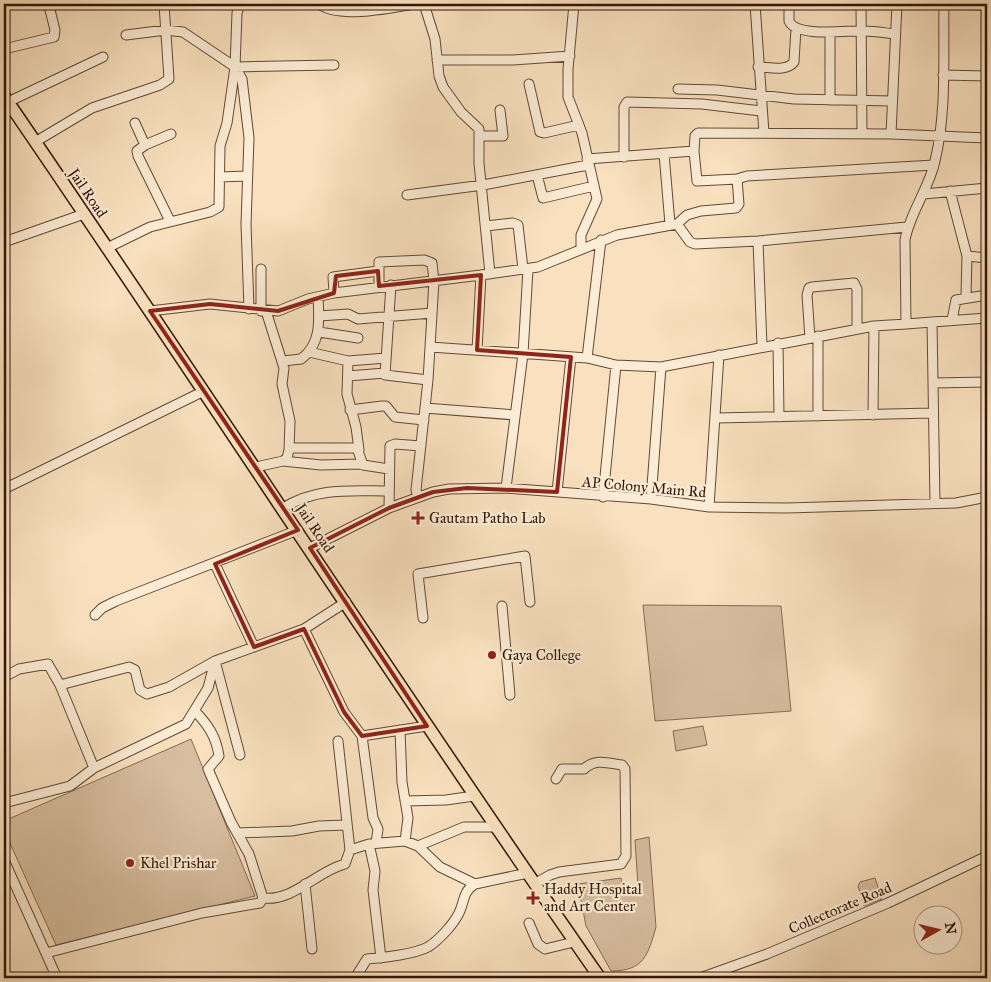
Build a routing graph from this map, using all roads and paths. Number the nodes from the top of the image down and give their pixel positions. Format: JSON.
{"nodes":[{"id":1,"x":164,"y":4,"type":"edge"},
{"id":2,"x":240,"y":4,"type":"edge"},
{"id":3,"x":319,"y":4,"type":"edge"},
{"id":4,"x":414,"y":4,"type":"edge"},
{"id":5,"x":424,"y":4,"type":"edge"},
{"id":6,"x":574,"y":4,"type":"edge"},
{"id":7,"x":755,"y":4,"type":"edge"},
{"id":8,"x":789,"y":4,"type":"edge"},
{"id":9,"x":861,"y":4,"type":"edge"},
{"id":10,"x":897,"y":4,"type":"edge"},
{"id":11,"x":934,"y":4,"type":"edge"},
{"id":12,"x":944,"y":4,"type":"edge"},
{"id":13,"x":987,"y":5,"type":"edge"},
{"id":14,"x":49,"y":6,"type":"dead end"},
{"id":15,"x":796,"y":28,"type":"junction"},
{"id":16,"x":166,"y":30,"type":"junction"},
{"id":17,"x":862,"y":30,"type":"junction"},
{"id":18,"x":830,"y":33,"type":"junction"},
{"id":19,"x":896,"y":34,"type":"junction"},
{"id":20,"x":126,"y":35,"type":"dead end"},
{"id":21,"x":4,"y":49,"type":"edge"},
{"id":22,"x":570,"y":56,"type":"junction"},
{"id":23,"x":103,"y":57,"type":"dead end"},
{"id":24,"x":437,"y":60,"type":"junction"},
{"id":25,"x":334,"y":65,"type":"dead end"},
{"id":26,"x":235,"y":67,"type":"junction"},
{"id":27,"x":758,"y":67,"type":"junction"},
{"id":28,"x":943,"y":75,"type":"junction"},
{"id":29,"x":987,"y":76,"type":"edge"},
{"id":30,"x":529,"y":84,"type":"dead end"},
{"id":31,"x":678,"y":89,"type":"dead end"},
{"id":32,"x":761,"y":97,"type":"junction"},
{"id":33,"x":6,"y":99,"type":"edge"},
{"id":34,"x":830,"y":100,"type":"junction"},
{"id":35,"x":862,"y":101,"type":"junction"},
{"id":36,"x":892,"y":101,"type":"junction"},
{"id":37,"x":500,"y":110,"type":"dead end"},
{"id":38,"x":761,"y":111,"type":"junction"},
{"id":39,"x":135,"y":123,"type":"dead end"},
{"id":40,"x":580,"y":125,"type":"junction"},
{"id":41,"x":764,"y":133,"type":"junction"},
{"id":42,"x":171,"y":134,"type":"dead end"},
{"id":43,"x":862,"y":134,"type":"junction"},
{"id":44,"x":891,"y":134,"type":"junction"},
{"id":45,"x":939,"y":135,"type":"junction"},
{"id":46,"x":479,"y":136,"type":"junction"},
{"id":47,"x":987,"y":138,"type":"edge"},
{"id":48,"x":35,"y":142,"type":"junction"},
{"id":49,"x":145,"y":145,"type":"junction"},
{"id":50,"x":694,"y":151,"type":"junction"},
{"id":51,"x":664,"y":154,"type":"junction"},
{"id":52,"x":624,"y":157,"type":"junction"},
{"id":53,"x":588,"y":162,"type":"junction"},
{"id":54,"x":934,"y":164,"type":"junction"},
{"id":55,"x":537,"y":175,"type":"junction"},
{"id":56,"x":247,"y":176,"type":"junction"},
{"id":57,"x":220,"y":177,"type":"junction"},
{"id":58,"x":737,"y":179,"type":"junction"},
{"id":59,"x":483,"y":185,"type":"junction"},
{"id":60,"x":594,"y":186,"type":"junction"},
{"id":61,"x":987,"y":188,"type":"edge"},
{"id":62,"x":950,"y":191,"type":"junction"},
{"id":63,"x":924,"y":194,"type":"junction"},
{"id":64,"x":407,"y":195,"type":"dead end"},
{"id":65,"x":84,"y":214,"type":"junction"},
{"id":66,"x":170,"y":221,"type":"junction"},
{"id":67,"x":674,"y":224,"type":"junction"},
{"id":68,"x":486,"y":226,"type":"junction"},
{"id":69,"x":907,"y":227,"type":"junction"},
{"id":70,"x":601,"y":240,"type":"junction"},
{"id":71,"x":758,"y":241,"type":"junction"},
{"id":72,"x":4,"y":242,"type":"edge"},
{"id":73,"x":107,"y":248,"type":"junction"},
{"id":74,"x":581,"y":249,"type":"junction"},
{"id":75,"x":967,"y":256,"type":"junction"},
{"id":76,"x":987,"y":258,"type":"edge"},
{"id":77,"x":261,"y":269,"type":"dead end"},
{"id":78,"x":525,"y":269,"type":"junction"},
{"id":79,"x":378,"y":271,"type":"junction"},
{"id":80,"x":490,"y":274,"type":"junction"},
{"id":81,"x":480,"y":275,"type":"junction"},
{"id":82,"x":434,"y":281,"type":"junction"},
{"id":83,"x":391,"y":285,"type":"junction"},
{"id":84,"x":379,"y":286,"type":"junction"},
{"id":85,"x":334,"y":293,"type":"junction"},
{"id":86,"x":987,"y":295,"type":"edge"},
{"id":87,"x":318,"y":296,"type":"junction"},
{"id":88,"x":966,"y":296,"type":"junction"},
{"id":89,"x":249,"y":309,"type":"junction"},
{"id":90,"x":150,"y":311,"type":"junction"},
{"id":91,"x":264,"y":311,"type":"junction"},
{"id":92,"x":432,"y":313,"type":"junction"},
{"id":93,"x":319,"y":316,"type":"junction"},
{"id":94,"x":389,"y":318,"type":"junction"},
{"id":95,"x":987,"y":318,"type":"edge"},
{"id":96,"x":952,"y":320,"type":"junction"},
{"id":97,"x":932,"y":322,"type":"junction"},
{"id":98,"x":906,"y":324,"type":"junction"},
{"id":99,"x":874,"y":326,"type":"junction"},
{"id":100,"x":857,"y":328,"type":"junction"},
{"id":101,"x":319,"y":332,"type":"junction"},
{"id":102,"x":814,"y":337,"type":"junction"},
{"id":103,"x":358,"y":338,"type":"dead end"},
{"id":104,"x":778,"y":343,"type":"junction"},
{"id":105,"x":430,"y":346,"type":"junction"},
{"id":106,"x":762,"y":346,"type":"junction"},
{"id":107,"x":477,"y":350,"type":"junction"},
{"id":108,"x":309,"y":352,"type":"junction"},
{"id":109,"x":523,"y":354,"type":"junction"},
{"id":110,"x":719,"y":355,"type":"junction"},
{"id":111,"x":571,"y":357,"type":"junction"},
{"id":112,"x":386,"y":358,"type":"junction"},
{"id":113,"x":587,"y":358,"type":"junction"},
{"id":114,"x":283,"y":361,"type":"junction"},
{"id":115,"x":348,"y":361,"type":"junction"},
{"id":116,"x":616,"y":365,"type":"junction"},
{"id":117,"x":661,"y":367,"type":"junction"},
{"id":118,"x":384,"y":373,"type":"junction"},
{"id":119,"x":348,"y":376,"type":"junction"},
{"id":120,"x":428,"y":380,"type":"junction"},
{"id":121,"x":987,"y":382,"type":"edge"},
{"id":122,"x":933,"y":383,"type":"junction"},
{"id":123,"x":204,"y":391,"type":"junction"},
{"id":124,"x":425,"y":408,"type":"junction"},
{"id":125,"x":350,"y":410,"type":"junction"},
{"id":126,"x":932,"y":413,"type":"junction"},
{"id":127,"x":515,"y":415,"type":"junction"},
{"id":128,"x":873,"y":415,"type":"junction"},
{"id":129,"x":818,"y":416,"type":"junction"},
{"id":130,"x":779,"y":417,"type":"junction"},
{"id":131,"x":716,"y":418,"type":"junction"},
{"id":132,"x":424,"y":420,"type":"junction"},
{"id":133,"x":421,"y":446,"type":"junction"},
{"id":134,"x":289,"y":448,"type":"junction"},
{"id":135,"x":359,"y":450,"type":"junction"},
{"id":136,"x":283,"y":461,"type":"junction"},
{"id":137,"x":361,"y":464,"type":"junction"},
{"id":138,"x":256,"y":467,"type":"junction"},
{"id":139,"x":389,"y":469,"type":"junction"},
{"id":140,"x":506,"y":488,"type":"junction"},
{"id":141,"x":4,"y":489,"type":"edge"},
{"id":142,"x":388,"y":491,"type":"junction"},
{"id":143,"x":557,"y":492,"type":"junction"},
{"id":144,"x":603,"y":497,"type":"junction"},
{"id":145,"x":987,"y":497,"type":"edge"},
{"id":146,"x":418,"y":498,"type":"junction"},
{"id":147,"x":651,"y":499,"type":"junction"},
{"id":148,"x":935,"y":503,"type":"junction"},
{"id":149,"x":710,"y":507,"type":"junction"},
{"id":150,"x":283,"y":508,"type":"junction"},
{"id":151,"x":389,"y":508,"type":"junction"},
{"id":152,"x":298,"y":530,"type":"junction"},
{"id":153,"x":310,"y":548,"type":"junction"},
{"id":154,"x":215,"y":564,"type":"junction"},
{"id":155,"x":346,"y":602,"type":"junction"},
{"id":156,"x":530,"y":602,"type":"dead end"},
{"id":157,"x":502,"y":606,"type":"dead end"},
{"id":158,"x":95,"y":615,"type":"dead end"},
{"id":159,"x":423,"y":618,"type":"dead end"},
{"id":160,"x":304,"y":629,"type":"junction"},
{"id":161,"x":254,"y":647,"type":"junction"},
{"id":162,"x":216,"y":661,"type":"junction"},
{"id":163,"x":4,"y":677,"type":"edge"},
{"id":164,"x":60,"y":684,"type":"junction"},
{"id":165,"x":510,"y":694,"type":"dead end"},
{"id":166,"x":195,"y":711,"type":"junction"},
{"id":167,"x":427,"y":726,"type":"junction"},
{"id":168,"x":400,"y":730,"type":"junction"},
{"id":169,"x":362,"y":736,"type":"junction"},
{"id":170,"x":338,"y":741,"type":"dead end"},
{"id":171,"x":240,"y":755,"type":"dead end"},
{"id":172,"x":94,"y":768,"type":"junction"},
{"id":173,"x":556,"y":780,"type":"dead end"},
{"id":174,"x":474,"y":796,"type":"junction"},
{"id":175,"x":405,"y":801,"type":"junction"},
{"id":176,"x":4,"y":803,"type":"edge"},
{"id":177,"x":346,"y":825,"type":"junction"},
{"id":178,"x":495,"y":827,"type":"junction"},
{"id":179,"x":237,"y":833,"type":"junction"},
{"id":180,"x":405,"y":840,"type":"junction"},
{"id":181,"x":373,"y":843,"type":"junction"},
{"id":182,"x":418,"y":846,"type":"junction"},
{"id":183,"x":350,"y":850,"type":"junction"},
{"id":184,"x":987,"y":856,"type":"edge"},
{"id":185,"x":4,"y":860,"type":"edge"},
{"id":186,"x":528,"y":873,"type":"junction"},
{"id":187,"x":305,"y":884,"type":"junction"},
{"id":188,"x":475,"y":884,"type":"junction"},
{"id":189,"x":534,"y":884,"type":"junction"},
{"id":190,"x":263,"y":898,"type":"junction"},
{"id":191,"x":529,"y":923,"type":"dead end"},
{"id":192,"x":574,"y":942,"type":"junction"},
{"id":193,"x":312,"y":950,"type":"dead end"},
{"id":194,"x":46,"y":953,"type":"junction"},
{"id":195,"x":381,"y":958,"type":"junction"},
{"id":196,"x":57,"y":978,"type":"edge"},
{"id":197,"x":356,"y":978,"type":"edge"},
{"id":198,"x":600,"y":978,"type":"edge"},
{"id":199,"x":700,"y":978,"type":"edge"}],
"edges":[{"from":1,"to":16,"type":"street"},
{"from":2,"to":26,"type":"street"},
{"from":3,"to":4,"type":"street"},
{"from":5,"to":24,"type":"street"},
{"from":6,"to":22,"type":"street"},
{"from":7,"to":27,"type":"street"},
{"from":8,"to":15,"type":"street"},
{"from":9,"to":17,"type":"street"},
{"from":10,"to":19,"type":"street"},
{"from":11,"to":12,"type":"street"},
{"from":12,"to":13,"type":"street"},
{"from":12,"to":28,"type":"street"},
{"from":14,"to":21,"type":"street"},
{"from":15,"to":18,"type":"street"},
{"from":15,"to":27,"type":"street"},
{"from":16,"to":20,"type":"street"},
{"from":16,"to":26,"type":"street"},
{"from":16,"to":48,"type":"street"},
{"from":17,"to":18,"type":"street"},
{"from":17,"to":19,"type":"street"},
{"from":17,"to":35,"type":"street"},
{"from":18,"to":34,"type":"street"},
{"from":19,"to":36,"type":"street"},
{"from":22,"to":24,"type":"street"},
{"from":22,"to":40,"type":"street"},
{"from":23,"to":33,"type":"street"},
{"from":24,"to":46,"type":"street"},
{"from":25,"to":26,"type":"street"},
{"from":26,"to":56,"type":"street"},
{"from":26,"to":57,"type":"street"},
{"from":27,"to":32,"type":"street"},
{"from":28,"to":29,"type":"street"},
{"from":28,"to":45,"type":"street"},
{"from":30,"to":40,"type":"street"},
{"from":31,"to":32,"type":"street"},
{"from":32,"to":34,"type":"street"},
{"from":32,"to":38,"type":"street"},
{"from":33,"to":48,"type":"main road","name":"Jail Road"},
{"from":34,"to":35,"type":"street"},
{"from":35,"to":36,"type":"street"},
{"from":35,"to":43,"type":"street"},
{"from":36,"to":44,"type":"street"},
{"from":37,"to":46,"type":"street"},
{"from":38,"to":41,"type":"street"},
{"from":38,"to":52,"type":"street"},
{"from":39,"to":49,"type":"street"},
{"from":40,"to":53,"type":"street"},
{"from":41,"to":43,"type":"street"},
{"from":41,"to":50,"type":"street"},
{"from":42,"to":49,"type":"street"},
{"from":43,"to":44,"type":"street"},
{"from":44,"to":45,"type":"street"},
{"from":45,"to":47,"type":"street"},
{"from":45,"to":54,"type":"street"},
{"from":46,"to":59,"type":"street"},
{"from":48,"to":65,"type":"main road","name":"Jail Road"},
{"from":49,"to":66,"type":"street"},
{"from":50,"to":51,"type":"street"},
{"from":50,"to":58,"type":"street"},
{"from":51,"to":52,"type":"street"},
{"from":51,"to":67,"type":"street"},
{"from":52,"to":53,"type":"street"},
{"from":53,"to":55,"type":"street"},
{"from":53,"to":60,"type":"street"},
{"from":54,"to":58,"type":"street"},
{"from":54,"to":63,"type":"street"},
{"from":55,"to":59,"type":"street"},
{"from":55,"to":60,"type":"street"},
{"from":56,"to":57,"type":"street"},
{"from":56,"to":89,"type":"street"},
{"from":57,"to":66,"type":"street"},
{"from":58,"to":67,"type":"street"},
{"from":59,"to":64,"type":"street"},
{"from":59,"to":68,"type":"street"},
{"from":60,"to":74,"type":"street"},
{"from":61,"to":62,"type":"street"},
{"from":62,"to":63,"type":"street"},
{"from":62,"to":75,"type":"street"},
{"from":63,"to":69,"type":"street"},
{"from":65,"to":72,"type":"street"},
{"from":65,"to":73,"type":"main road","name":"Jail Road"},
{"from":66,"to":73,"type":"street"},
{"from":67,"to":70,"type":"street"},
{"from":67,"to":71,"type":"street"},
{"from":68,"to":78,"type":"street"},
{"from":68,"to":80,"type":"street"},
{"from":69,"to":71,"type":"street"},
{"from":69,"to":98,"type":"street"},
{"from":70,"to":74,"type":"street"},
{"from":70,"to":113,"type":"street"},
{"from":71,"to":106,"type":"street"},
{"from":73,"to":90,"type":"main road","name":"Jail Road"},
{"from":74,"to":78,"type":"street"},
{"from":75,"to":76,"type":"street"},
{"from":75,"to":88,"type":"street"},
{"from":77,"to":91,"type":"street"},
{"from":78,"to":80,"type":"street"},
{"from":78,"to":109,"type":"street"},
{"from":79,"to":82,"type":"street"},
{"from":79,"to":84,"type":"street"},
{"from":79,"to":85,"type":"street"},
{"from":80,"to":81,"type":"street"},
{"from":81,"to":82,"type":"street"},
{"from":81,"to":107,"type":"street"},
{"from":82,"to":83,"type":"street"},
{"from":82,"to":92,"type":"street"},
{"from":83,"to":84,"type":"street"},
{"from":83,"to":94,"type":"street"},
{"from":84,"to":85,"type":"street"},
{"from":85,"to":87,"type":"street"},
{"from":86,"to":88,"type":"street"},
{"from":87,"to":91,"type":"street"},
{"from":87,"to":93,"type":"street"},
{"from":88,"to":96,"type":"street"},
{"from":89,"to":90,"type":"street"},
{"from":89,"to":91,"type":"street"},
{"from":90,"to":123,"type":"main road","name":"Jail Road"},
{"from":91,"to":114,"type":"street"},
{"from":92,"to":94,"type":"street"},
{"from":92,"to":105,"type":"street"},
{"from":93,"to":94,"type":"street"},
{"from":93,"to":101,"type":"street"},
{"from":94,"to":112,"type":"street"},
{"from":95,"to":96,"type":"street"},
{"from":96,"to":97,"type":"street"},
{"from":97,"to":98,"type":"street"},
{"from":97,"to":122,"type":"street"},
{"from":98,"to":99,"type":"street"},
{"from":99,"to":100,"type":"street"},
{"from":99,"to":128,"type":"street"},
{"from":100,"to":102,"type":"street"},
{"from":100,"to":102,"type":"street"},
{"from":101,"to":103,"type":"street"},
{"from":101,"to":108,"type":"street"},
{"from":102,"to":104,"type":"street"},
{"from":102,"to":129,"type":"street"},
{"from":104,"to":106,"type":"street"},
{"from":104,"to":130,"type":"street"},
{"from":105,"to":107,"type":"street"},
{"from":105,"to":120,"type":"street"},
{"from":106,"to":110,"type":"street"},
{"from":107,"to":109,"type":"street"},
{"from":108,"to":114,"type":"street"},
{"from":108,"to":115,"type":"street"},
{"from":109,"to":111,"type":"street"},
{"from":109,"to":127,"type":"street"},
{"from":110,"to":117,"type":"street"},
{"from":110,"to":131,"type":"street"},
{"from":111,"to":113,"type":"street"},
{"from":111,"to":143,"type":"street"},
{"from":112,"to":115,"type":"street"},
{"from":112,"to":118,"type":"street"},
{"from":113,"to":116,"type":"street"},
{"from":114,"to":134,"type":"street"},
{"from":115,"to":119,"type":"street"},
{"from":116,"to":117,"type":"street"},
{"from":116,"to":144,"type":"street"},
{"from":117,"to":147,"type":"street"},
{"from":118,"to":119,"type":"street"},
{"from":118,"to":120,"type":"street"},
{"from":119,"to":125,"type":"street"},
{"from":120,"to":124,"type":"street"},
{"from":121,"to":122,"type":"street"},
{"from":122,"to":126,"type":"street"},
{"from":123,"to":138,"type":"main road","name":"Jail Road"},
{"from":123,"to":141,"type":"street"},
{"from":124,"to":127,"type":"street"},
{"from":124,"to":132,"type":"street"},
{"from":125,"to":132,"type":"street"},
{"from":125,"to":135,"type":"street"},
{"from":126,"to":128,"type":"street"},
{"from":126,"to":148,"type":"street"},
{"from":127,"to":140,"type":"street"},
{"from":128,"to":129,"type":"street"},
{"from":129,"to":130,"type":"street"},
{"from":130,"to":131,"type":"street"},
{"from":131,"to":149,"type":"street"},
{"from":132,"to":133,"type":"street"},
{"from":133,"to":139,"type":"street"},
{"from":133,"to":146,"type":"street"},
{"from":134,"to":135,"type":"street"},
{"from":134,"to":136,"type":"street"},
{"from":135,"to":137,"type":"street"},
{"from":136,"to":137,"type":"street"},
{"from":136,"to":138,"type":"street"},
{"from":137,"to":139,"type":"street"},
{"from":138,"to":150,"type":"main road","name":"Jail Road"},
{"from":139,"to":142,"type":"street"},
{"from":140,"to":143,"type":"street","name":"AP Colony Main Rd"},
{"from":140,"to":146,"type":"street","name":"AP Colony Main Rd"},
{"from":142,"to":150,"type":"street"},
{"from":142,"to":151,"type":"street"},
{"from":143,"to":144,"type":"street","name":"AP Colony Main Rd"},
{"from":144,"to":147,"type":"street","name":"AP Colony Main Rd"},
{"from":145,"to":148,"type":"street","name":"AP Colony Main Rd"},
{"from":146,"to":151,"type":"street","name":"AP Colony Main Rd"},
{"from":147,"to":149,"type":"street","name":"AP Colony Main Rd"},
{"from":148,"to":149,"type":"street","name":"AP Colony Main Rd"},
{"from":150,"to":152,"type":"main road","name":"Jail Road"},
{"from":151,"to":153,"type":"street","name":"AP Colony Main Rd"},
{"from":152,"to":153,"type":"main road","name":"Jail Road"},
{"from":152,"to":154,"type":"street"},
{"from":153,"to":155,"type":"main road","name":"Jail Road"},
{"from":154,"to":158,"type":"street"},
{"from":154,"to":161,"type":"street"},
{"from":155,"to":160,"type":"street"},
{"from":155,"to":167,"type":"main road","name":"Jail Road"},
{"from":156,"to":159,"type":"street"},
{"from":157,"to":165,"type":"street"},
{"from":160,"to":161,"type":"street"},
{"from":160,"to":169,"type":"street"},
{"from":161,"to":162,"type":"street"},
{"from":162,"to":164,"type":"street"},
{"from":162,"to":166,"type":"street"},
{"from":162,"to":171,"type":"street"},
{"from":163,"to":164,"type":"street"},
{"from":164,"to":172,"type":"street"},
{"from":166,"to":172,"type":"street"},
{"from":166,"to":179,"type":"street"},
{"from":167,"to":168,"type":"street"},
{"from":167,"to":174,"type":"main road","name":"Jail Road"},
{"from":168,"to":169,"type":"street"},
{"from":168,"to":175,"type":"street"},
{"from":169,"to":181,"type":"street"},
{"from":170,"to":177,"type":"street"},
{"from":172,"to":176,"type":"street"},
{"from":173,"to":189,"type":"street"},
{"from":174,"to":175,"type":"street"},
{"from":174,"to":178,"type":"main road","name":"Jail Road"},
{"from":175,"to":180,"type":"street"},
{"from":177,"to":179,"type":"street"},
{"from":177,"to":183,"type":"street"},
{"from":178,"to":182,"type":"street"},
{"from":178,"to":186,"type":"main road","name":"Jail Road"},
{"from":179,"to":190,"type":"street"},
{"from":180,"to":181,"type":"street"},
{"from":180,"to":182,"type":"street"},
{"from":181,"to":183,"type":"street"},
{"from":181,"to":195,"type":"street"},
{"from":182,"to":188,"type":"street"},
{"from":183,"to":187,"type":"street"},
{"from":184,"to":199,"type":"street","name":"Collectorate Road"},
{"from":185,"to":194,"type":"street"},
{"from":186,"to":188,"type":"street"},
{"from":186,"to":189,"type":"main road","name":"Jail Road"},
{"from":187,"to":190,"type":"street"},
{"from":187,"to":193,"type":"street"},
{"from":188,"to":195,"type":"street"},
{"from":189,"to":192,"type":"main road","name":"Jail Road"},
{"from":190,"to":194,"type":"street"},
{"from":191,"to":192,"type":"street"},
{"from":192,"to":198,"type":"main road","name":"Jail Road"},
{"from":194,"to":196,"type":"street"},
{"from":195,"to":197,"type":"street"}]}
